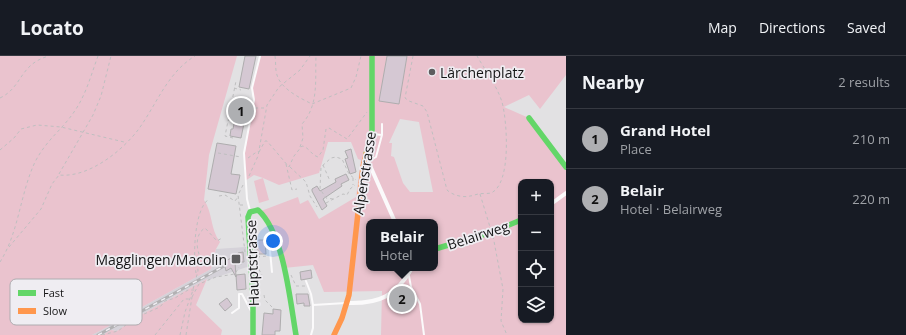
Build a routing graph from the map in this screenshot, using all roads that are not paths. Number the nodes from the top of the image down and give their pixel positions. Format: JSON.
{"nodes":[{"id":1,"x":260,"y":56,"type":"edge"},
{"id":2,"x":372,"y":56,"type":"edge"},
{"id":3,"x":529,"y":118,"type":"dead end"},
{"id":4,"x":382,"y":124,"type":"dead end"},
{"id":5,"x":372,"y":133,"type":"junction"},
{"id":6,"x":382,"y":135,"type":"junction"},
{"id":7,"x":366,"y":160,"type":"junction"},
{"id":8,"x":566,"y":167,"type":"edge"},
{"id":9,"x":566,"y":193,"type":"edge"},
{"id":10,"x":554,"y":202,"type":"edge"},
{"id":11,"x":250,"y":212,"type":"junction"},
{"id":12,"x":394,"y":219,"type":"edge"},
{"id":13,"x":518,"y":221,"type":"edge"},
{"id":14,"x":272,"y":232,"type":"junction"},
{"id":15,"x":438,"y":248,"type":"edge"},
{"id":16,"x":408,"y":271,"type":"edge"},
{"id":17,"x":410,"y":271,"type":"edge"},
{"id":18,"x":272,"y":272,"type":"dead end"},
{"id":19,"x":408,"y":275,"type":"junction"},
{"id":20,"x":306,"y":281,"type":"dead end"},
{"id":21,"x":348,"y":303,"type":"junction"},
{"id":22,"x":312,"y":305,"type":"junction"},
{"id":23,"x":232,"y":313,"type":"dead end"},
{"id":24,"x":254,"y":316,"type":"junction"},
{"id":25,"x":253,"y":335,"type":"edge"},
{"id":26,"x":296,"y":335,"type":"edge"},
{"id":27,"x":311,"y":335,"type":"edge"},
{"id":28,"x":334,"y":335,"type":"edge"},
{"id":29,"x":424,"y":335,"type":"edge"}],
"edges":[{"from":1,"to":11,"type":"lane"},
{"from":2,"to":5,"type":"street","name":"Alpenstrasse"},
{"from":3,"to":8,"type":"street"},
{"from":4,"to":6,"type":"lane"},
{"from":5,"to":6,"type":"lane"},
{"from":5,"to":7,"type":"street","name":"Alpenstrasse"},
{"from":6,"to":7,"type":"lane"},
{"from":7,"to":12,"type":"street"},
{"from":7,"to":21,"type":"street","name":"Alpenstrasse"},
{"from":9,"to":10,"type":"street"},
{"from":11,"to":14,"type":"street","name":"Hauptstrasse"},
{"from":11,"to":24,"type":"street","name":"Hauptstrasse"},
{"from":13,"to":15,"type":"street","name":"Belairweg"},
{"from":14,"to":18,"type":"lane"},
{"from":14,"to":26,"type":"street","name":"Hauptstrasse"},
{"from":16,"to":19,"type":"street"},
{"from":17,"to":19,"type":"street"},
{"from":19,"to":21,"type":"street"},
{"from":19,"to":29,"type":"lane"},
{"from":20,"to":22,"type":"lane"},
{"from":21,"to":22,"type":"lane"},
{"from":21,"to":28,"type":"street","name":"Alpenstrasse"},
{"from":22,"to":27,"type":"lane"},
{"from":23,"to":24,"type":"lane"},
{"from":24,"to":25,"type":"street","name":"Hauptstrasse"}]}
